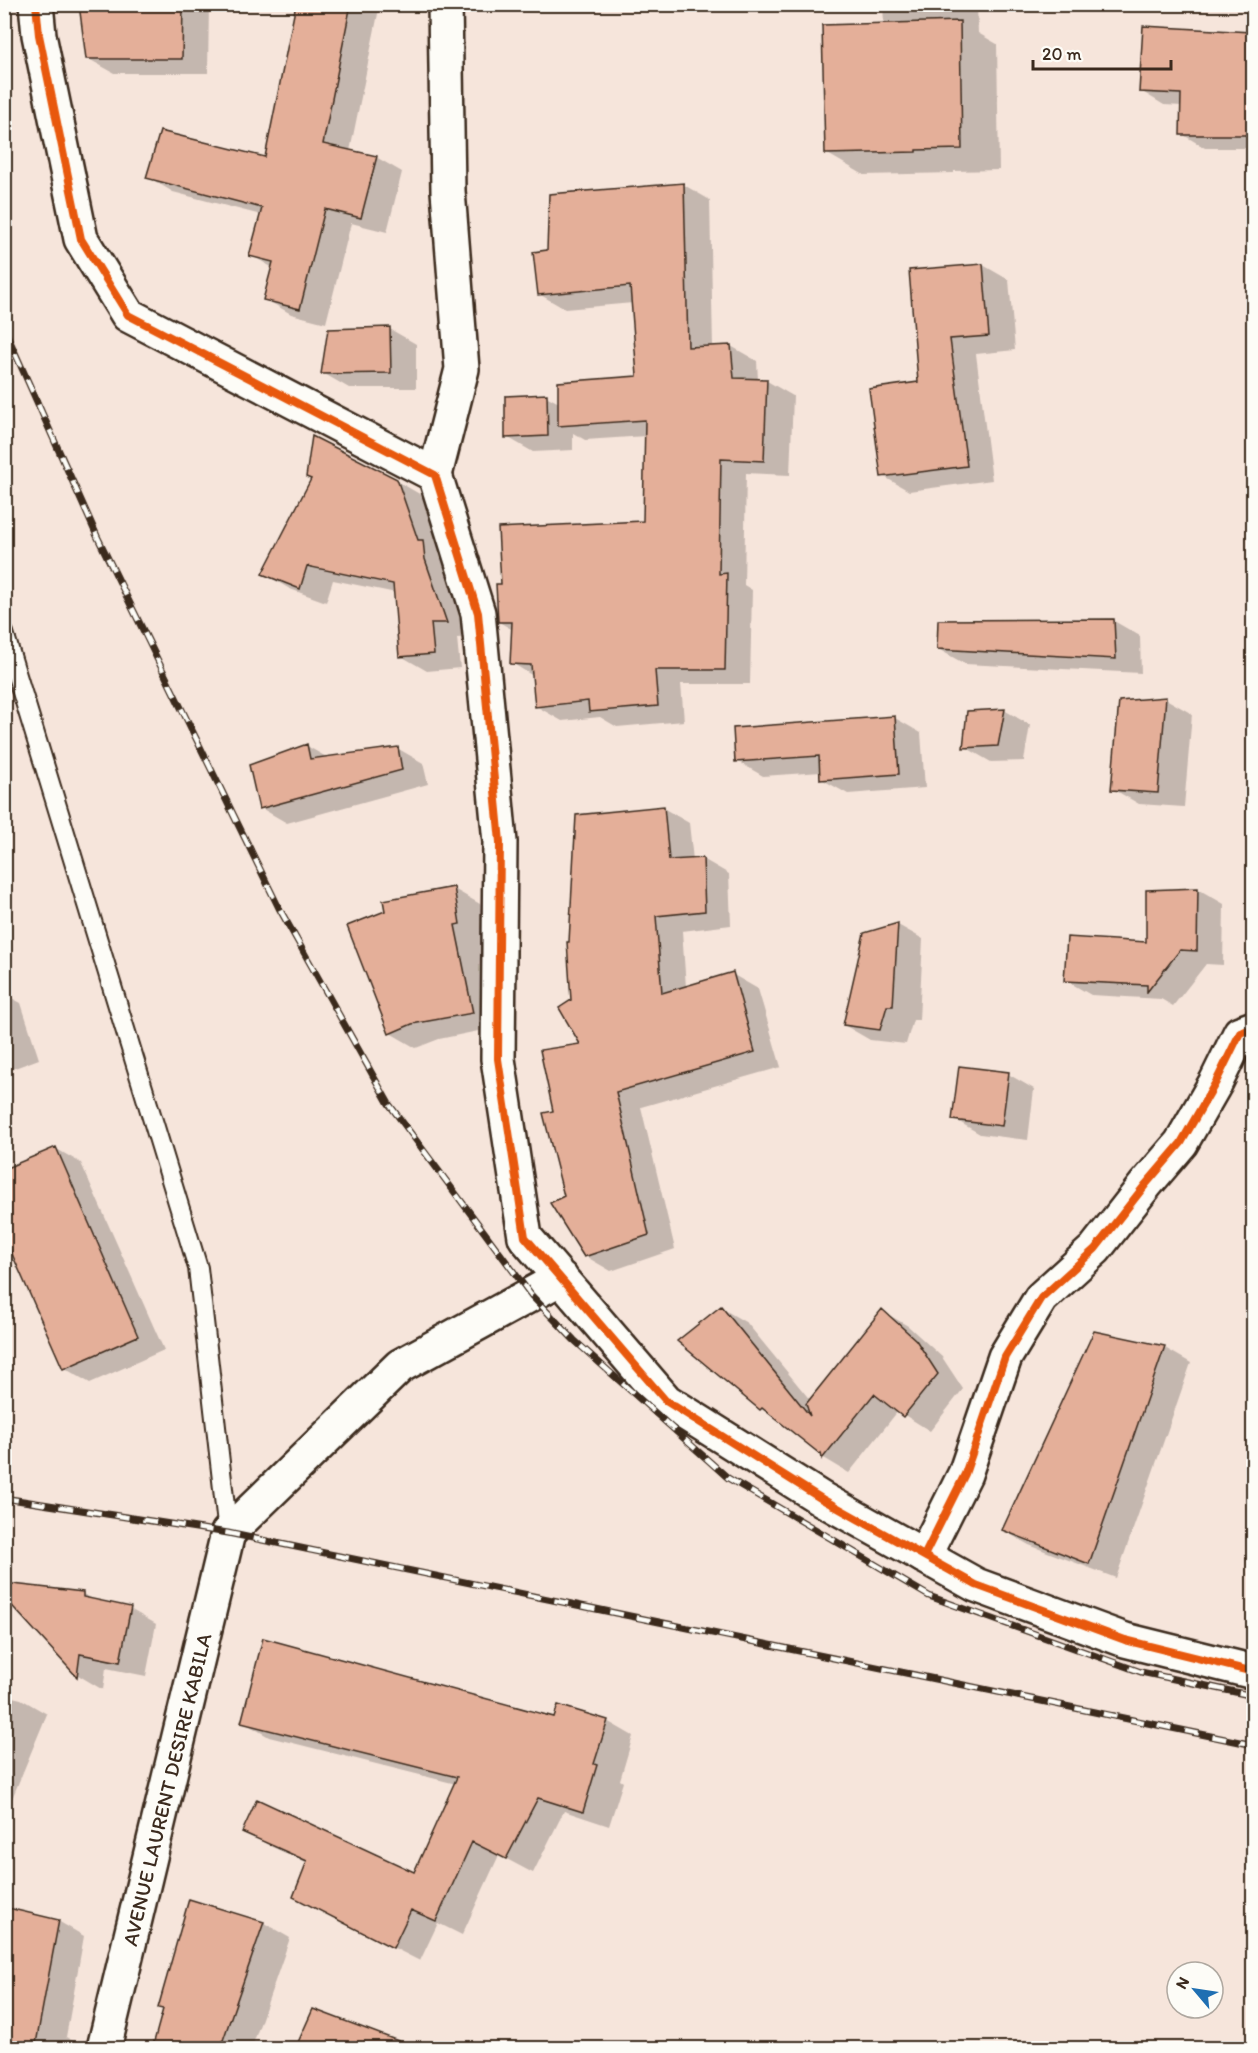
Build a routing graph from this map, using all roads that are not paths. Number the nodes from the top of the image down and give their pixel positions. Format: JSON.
{"nodes":[{"id":1,"x":36,"y":4,"type":"edge"},
{"id":2,"x":445,"y":4,"type":"edge"},
{"id":3,"x":435,"y":475,"type":"junction"},
{"id":4,"x":4,"y":633,"type":"edge"},
{"id":5,"x":1254,"y":1028,"type":"edge"},
{"id":6,"x":561,"y":1278,"type":"junction"},
{"id":7,"x":228,"y":1533,"type":"junction"},
{"id":8,"x":924,"y":1556,"type":"junction"},
{"id":9,"x":1254,"y":1672,"type":"edge"},
{"id":10,"x":104,"y":2049,"type":"edge"}],
"edges":[{"from":1,"to":3,"type":"street"},
{"from":2,"to":3,"type":"street"},
{"from":3,"to":6,"type":"street"},
{"from":4,"to":7,"type":"lane"},
{"from":5,"to":8,"type":"street"},
{"from":6,"to":7,"type":"street"},
{"from":6,"to":8,"type":"street"},
{"from":7,"to":10,"type":"street","name":"AVENUE LAURENT DESIRE KABILA"},
{"from":8,"to":9,"type":"street"}]}
